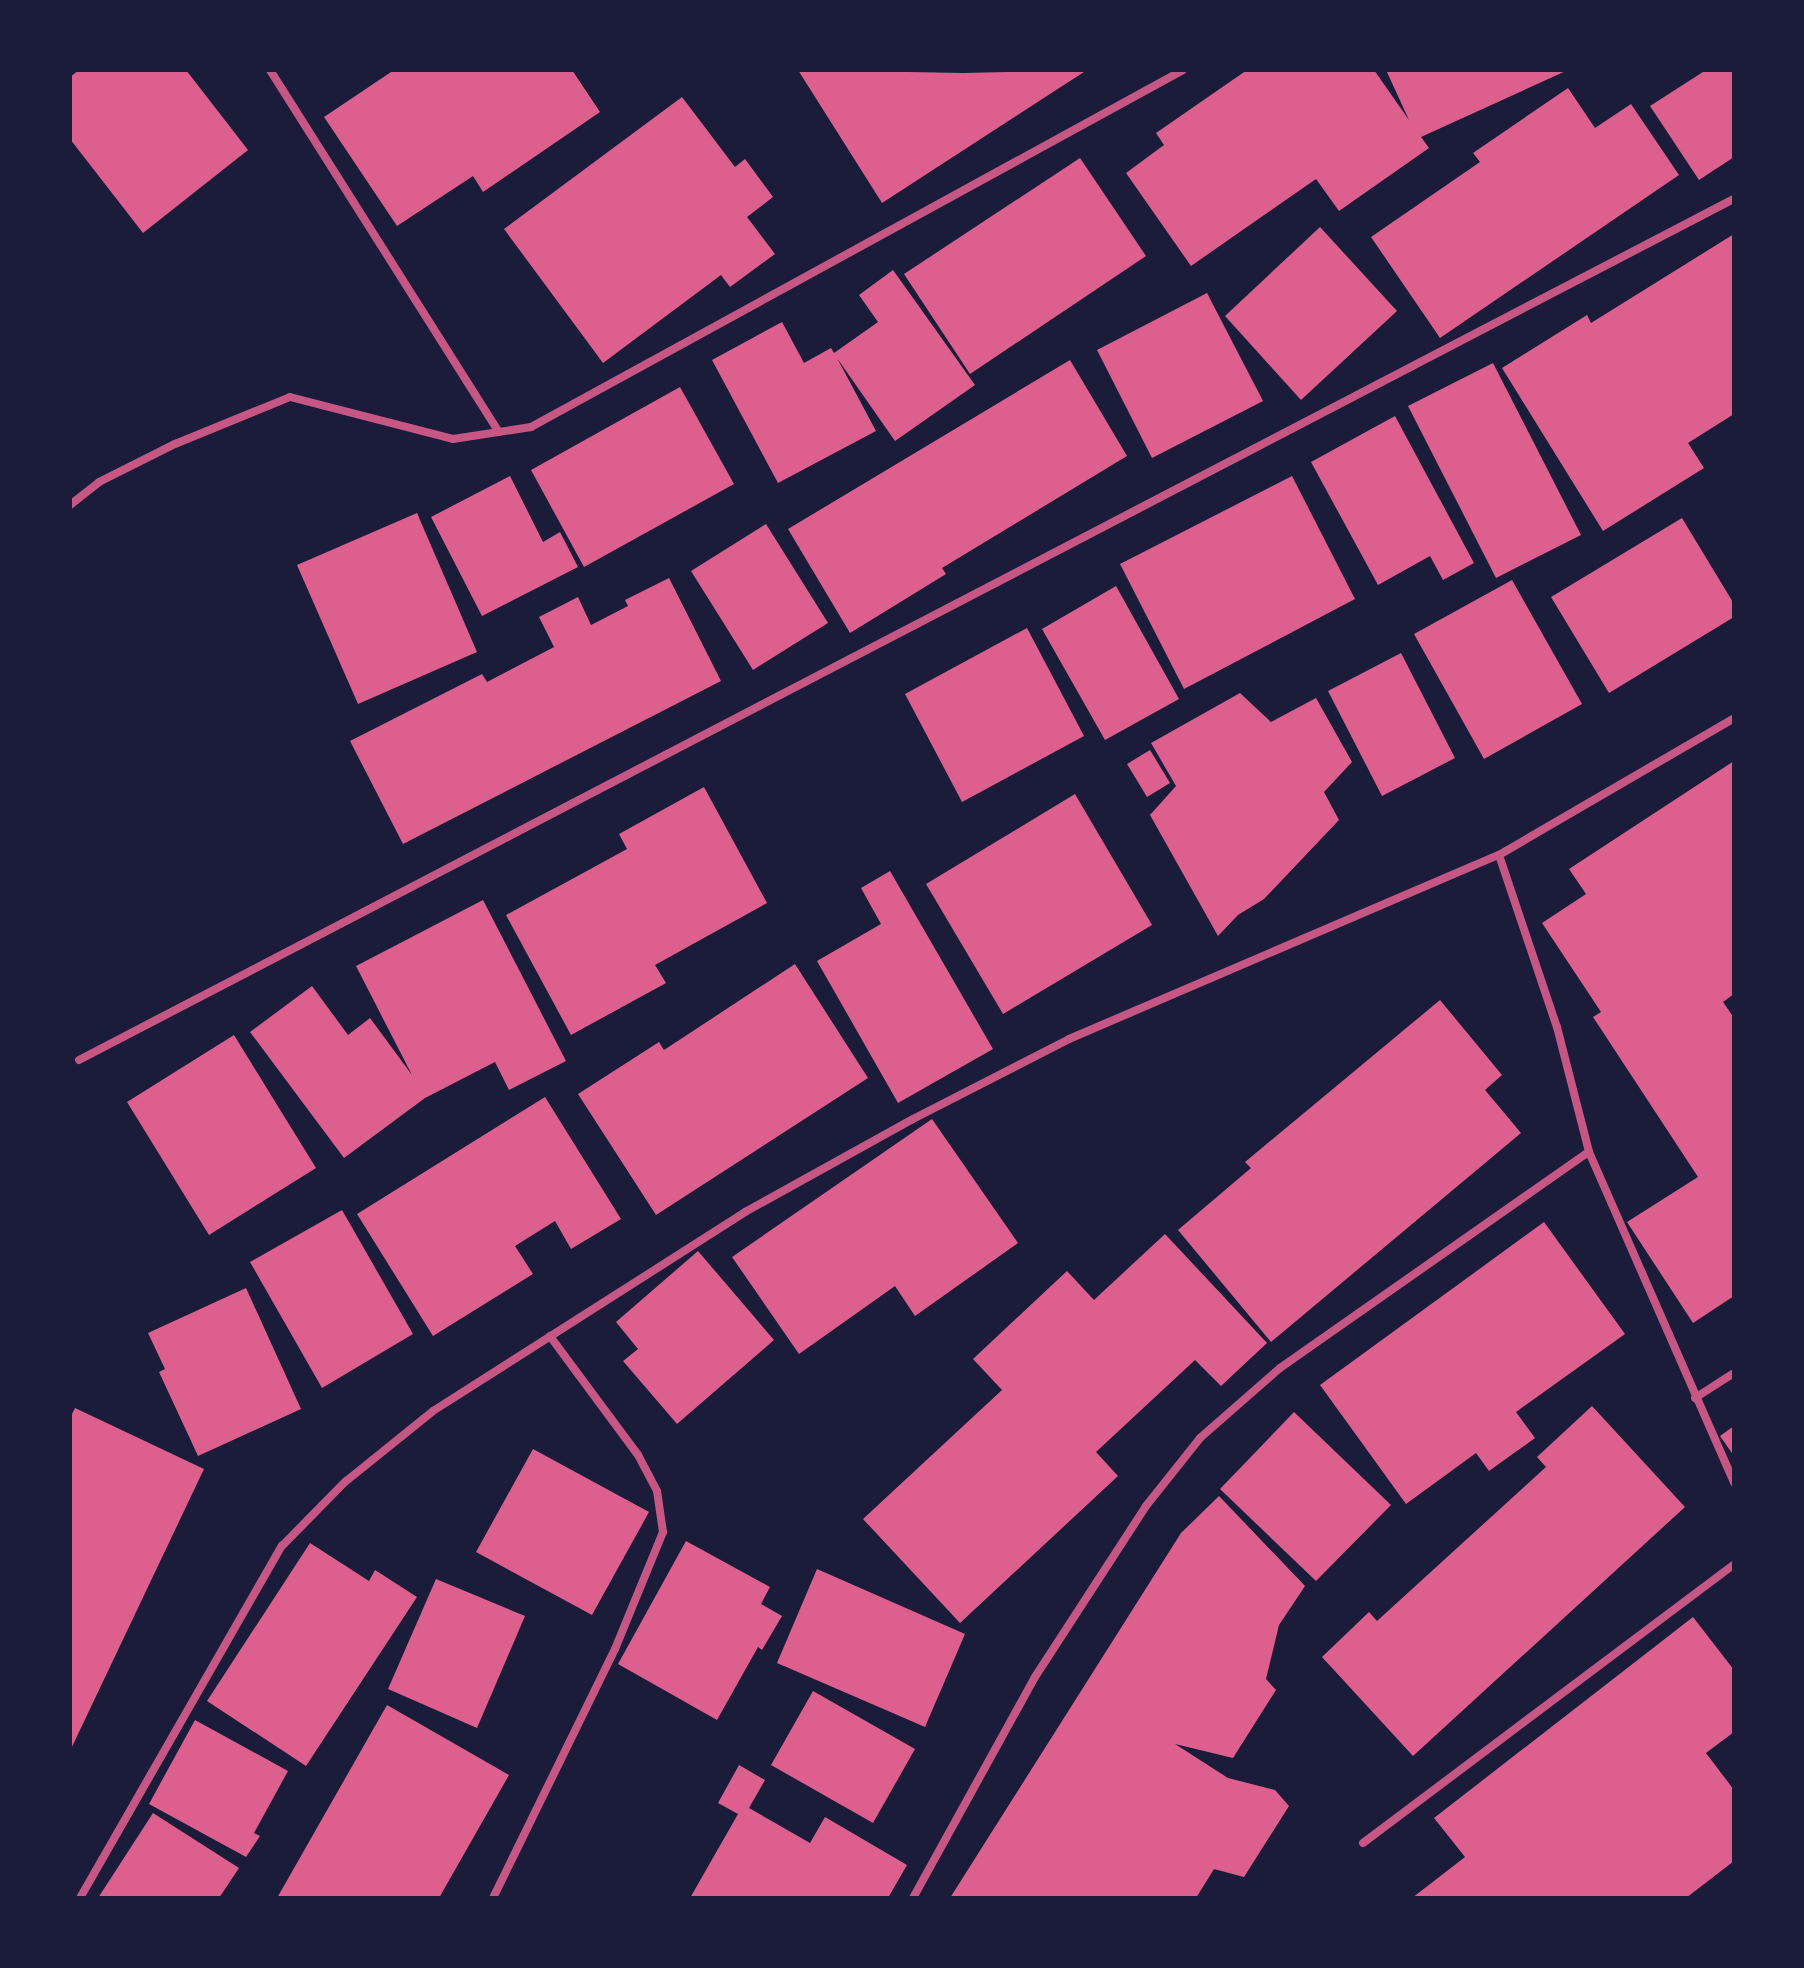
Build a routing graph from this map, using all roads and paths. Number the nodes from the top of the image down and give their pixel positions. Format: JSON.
{"nodes":[{"id":1,"x":270,"y":70,"type":"edge"},
{"id":2,"x":1183,"y":70,"type":"edge"},
{"id":3,"x":1734,"y":199,"type":"edge"},
{"id":4,"x":499,"y":432,"type":"junction"},
{"id":5,"x":70,"y":505,"type":"edge"},
{"id":6,"x":1734,"y":718,"type":"edge"},
{"id":7,"x":1499,"y":855,"type":"junction"},
{"id":8,"x":79,"y":1060,"type":"dead end"},
{"id":9,"x":1589,"y":1152,"type":"junction"},
{"id":10,"x":550,"y":1336,"type":"junction"},
{"id":11,"x":1734,"y":1373,"type":"edge"},
{"id":12,"x":1695,"y":1398,"type":"junction"},
{"id":13,"x":1734,"y":1483,"type":"edge"},
{"id":14,"x":1734,"y":1564,"type":"edge"},
{"id":15,"x":1363,"y":1843,"type":"dead end"},
{"id":16,"x":80,"y":1898,"type":"edge"},
{"id":17,"x":493,"y":1898,"type":"edge"},
{"id":18,"x":913,"y":1898,"type":"edge"}],
"edges":[{"from":1,"to":4,"type":"street"},
{"from":2,"to":4,"type":"street"},
{"from":3,"to":8,"type":"street"},
{"from":4,"to":5,"type":"street"},
{"from":6,"to":7,"type":"street"},
{"from":7,"to":9,"type":"street"},
{"from":7,"to":10,"type":"street"},
{"from":9,"to":12,"type":"street"},
{"from":9,"to":18,"type":"street"},
{"from":10,"to":16,"type":"street"},
{"from":10,"to":17,"type":"street"},
{"from":11,"to":12,"type":"street"},
{"from":12,"to":13,"type":"street"},
{"from":14,"to":15,"type":"street"}]}
